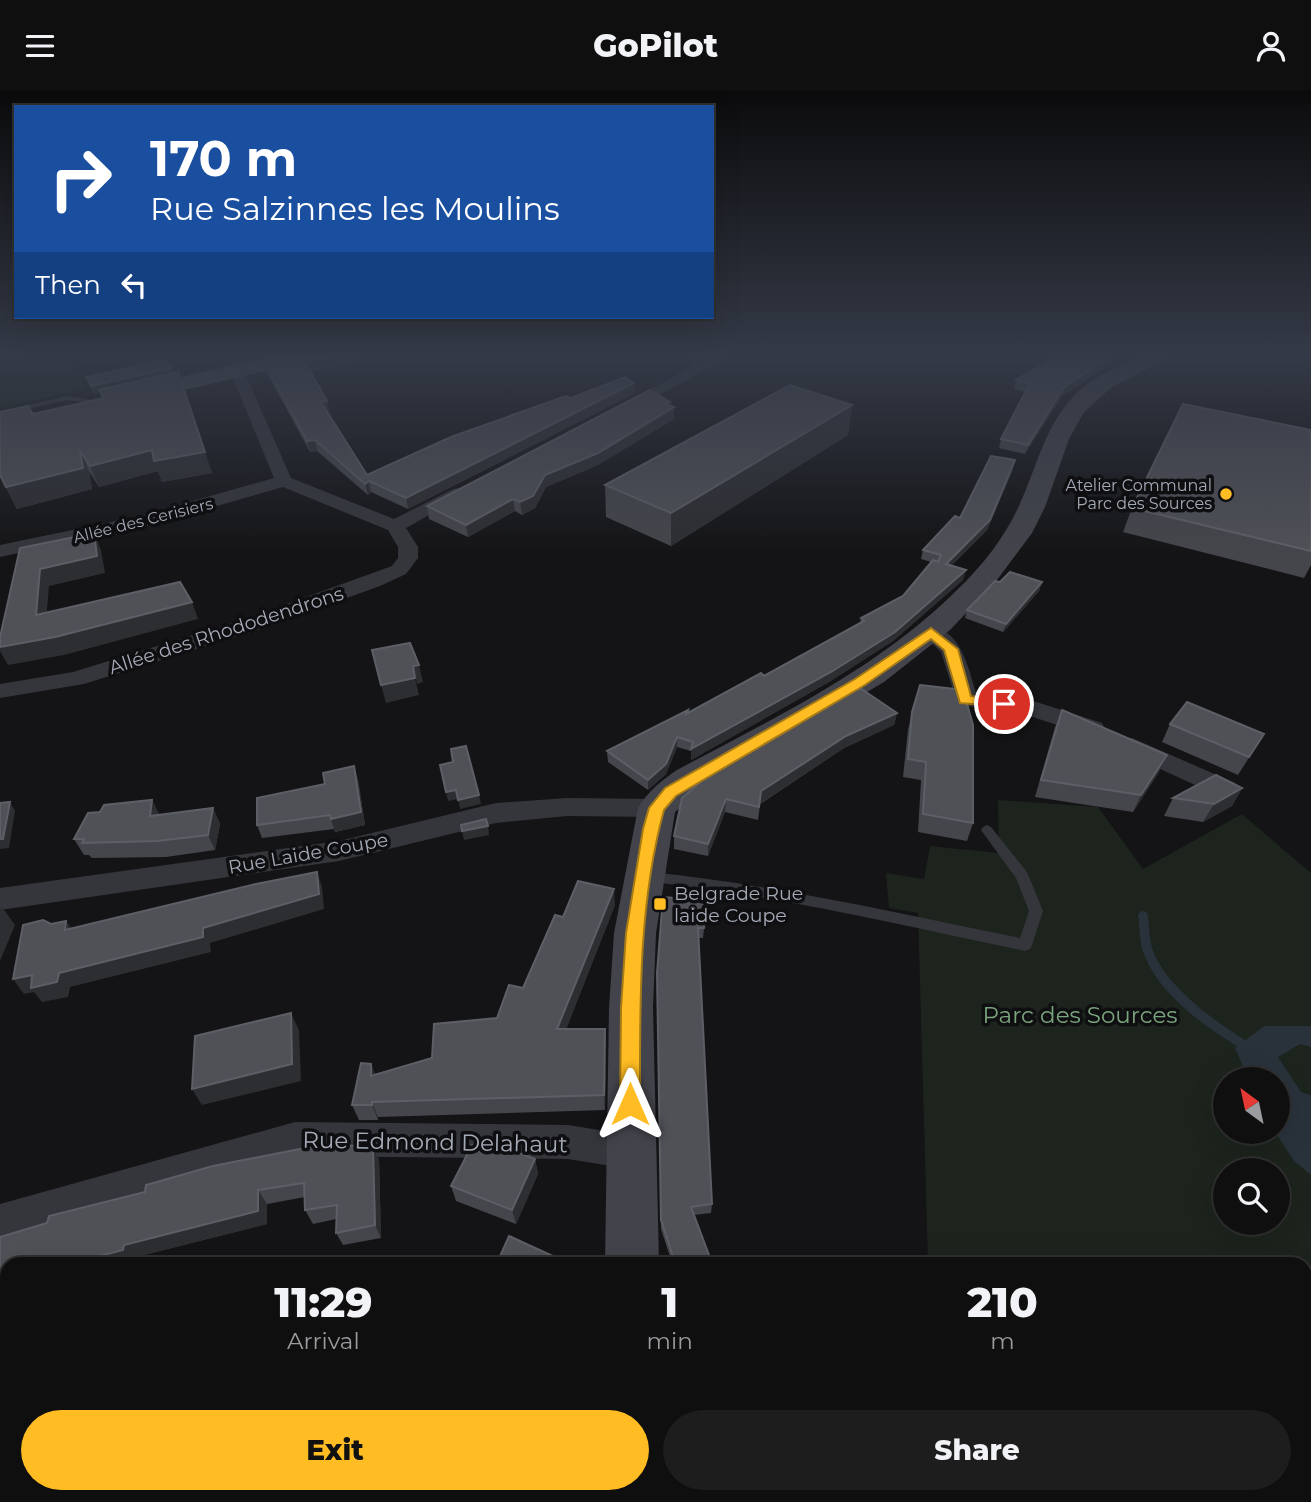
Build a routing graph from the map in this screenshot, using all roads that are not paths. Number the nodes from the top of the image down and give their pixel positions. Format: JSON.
{"nodes":[{"id":1,"x":259,"y":422,"type":"edge"},
{"id":2,"x":1068,"y":422,"type":"edge"},
{"id":3,"x":284,"y":481,"type":"junction"},
{"id":4,"x":480,"y":482,"type":"edge"},
{"id":5,"x":395,"y":526,"type":"junction"},
{"id":6,"x":0,"y":551,"type":"edge"},
{"id":7,"x":931,"y":632,"type":"junction"},
{"id":8,"x":0,"y":691,"type":"edge"},
{"id":9,"x":1226,"y":789,"type":"edge"},
{"id":10,"x":657,"y":808,"type":"junction"},
{"id":11,"x":987,"y":830,"type":"dead end"},
{"id":12,"x":644,"y":877,"type":"junction"},
{"id":13,"x":0,"y":899,"type":"edge"},
{"id":14,"x":630,"y":1152,"type":"junction"},
{"id":15,"x":0,"y":1223,"type":"edge"},
{"id":16,"x":632,"y":1257,"type":"edge"}],
"edges":[{"from":1,"to":3,"type":"street"},
{"from":2,"to":7,"type":"street"},
{"from":3,"to":5,"type":"street"},
{"from":3,"to":6,"type":"street","name":"Allée des Cerisiers"},
{"from":4,"to":5,"type":"street"},
{"from":5,"to":8,"type":"street","name":"Allée des Rhododendrons"},
{"from":7,"to":9,"type":"street"},
{"from":7,"to":10,"type":"street"},
{"from":10,"to":12,"type":"street"},
{"from":10,"to":13,"type":"street","name":"Rue Laide Coupe"},
{"from":11,"to":12,"type":"lane"},
{"from":12,"to":14,"type":"street"},
{"from":14,"to":15,"type":"street","name":"Rue Edmond Delahaut"},
{"from":14,"to":16,"type":"street"}]}
